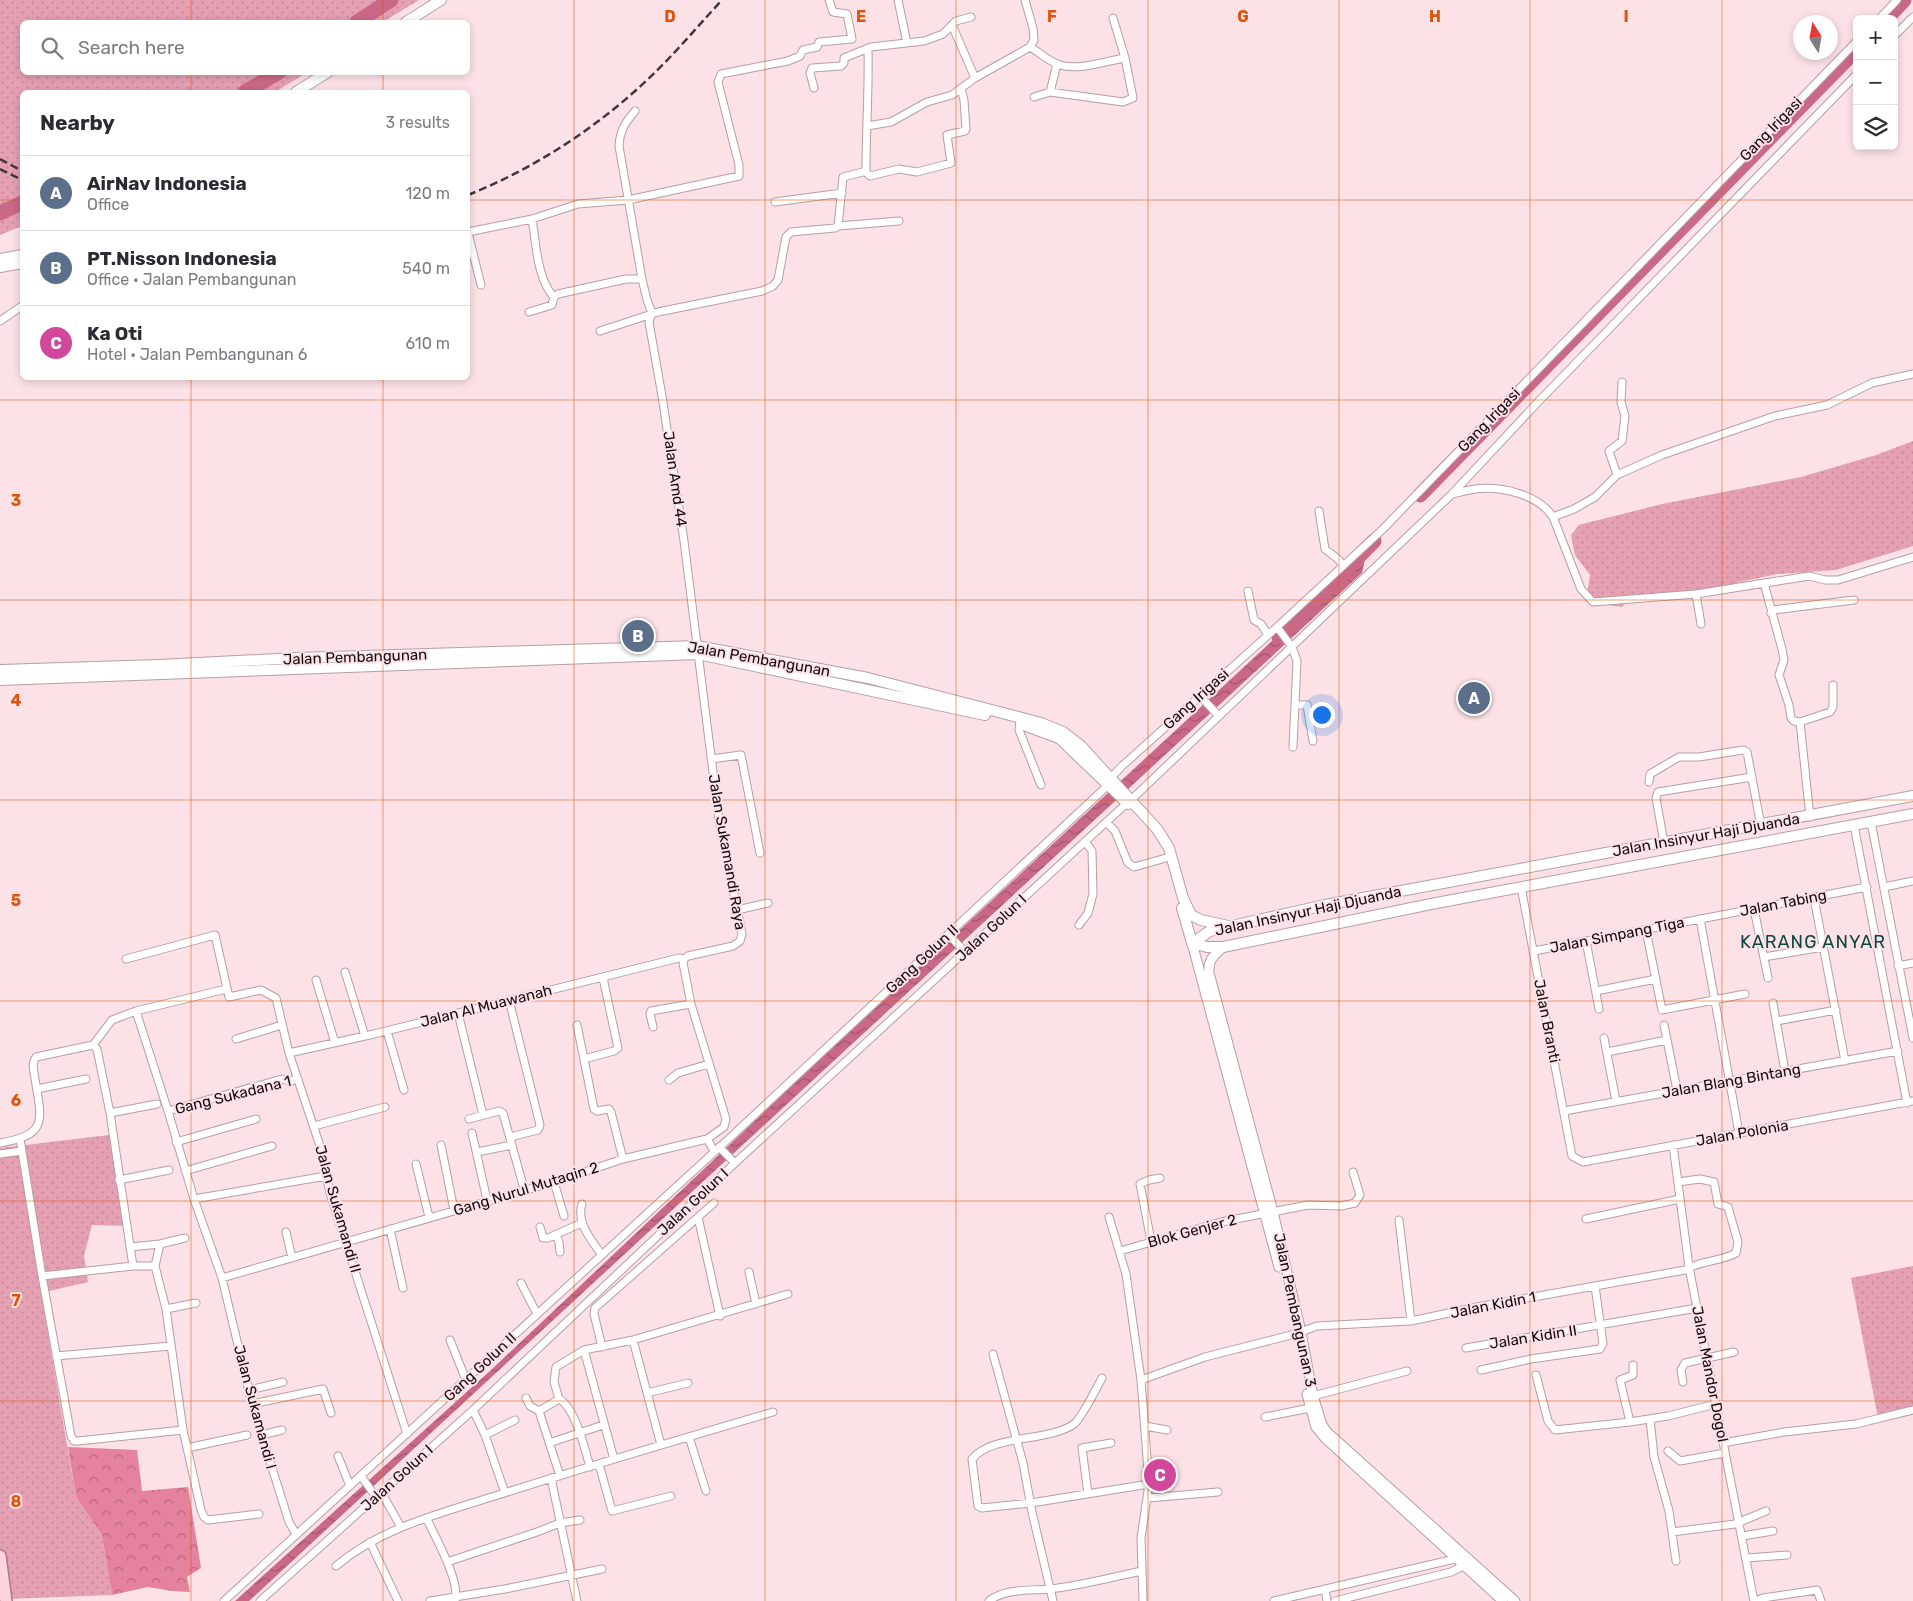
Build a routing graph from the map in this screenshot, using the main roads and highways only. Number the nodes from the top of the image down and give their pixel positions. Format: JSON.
{"nodes":[{"id":1,"x":441,"y":0,"type":"edge"},
{"id":2,"x":409,"y":20,"type":"edge"},
{"id":3,"x":324,"y":75,"type":"edge"},
{"id":4,"x":301,"y":90,"type":"edge"},
{"id":5,"x":20,"y":255,"type":"edge"},
{"id":6,"x":0,"y":259,"type":"edge"},
{"id":7,"x":20,"y":263,"type":"edge"},
{"id":8,"x":0,"y":267,"type":"edge"},
{"id":9,"x":698,"y":650,"type":"junction"},
{"id":10,"x":0,"y":670,"type":"edge"},
{"id":11,"x":0,"y":680,"type":"edge"},
{"id":12,"x":1110,"y":781,"type":"junction"},
{"id":13,"x":1913,"y":796,"type":"edge"},
{"id":14,"x":1128,"y":800,"type":"junction"},
{"id":15,"x":1913,"y":814,"type":"edge"},
{"id":16,"x":1650,"y":846,"type":"junction"},
{"id":17,"x":1631,"y":849,"type":"junction"},
{"id":18,"x":1653,"y":862,"type":"junction"},
{"id":19,"x":1634,"y":866,"type":"junction"},
{"id":20,"x":1325,"y":905,"type":"junction"},
{"id":21,"x":1328,"y":925,"type":"junction"},
{"id":22,"x":1228,"y":926,"type":"junction"},
{"id":23,"x":1192,"y":943,"type":"junction"},
{"id":24,"x":0,"y":1556,"type":"edge"},
{"id":25,"x":2,"y":1572,"type":"edge"},
{"id":26,"x":6,"y":1601,"type":"edge"}],
"edges":[{"from":1,"to":2,"type":"main road"},
{"from":3,"to":4,"type":"main road"},
{"from":5,"to":6,"type":"main road"},
{"from":7,"to":8,"type":"main road"},
{"from":9,"to":10,"type":"main road","name":"Jalan Pembangunan"},
{"from":9,"to":11,"type":"main road","name":"Jalan Pembangunan"},
{"from":9,"to":12,"type":"main road","name":"Jalan Pembangunan"},
{"from":9,"to":12,"type":"main road","name":"Jalan Pembangunan"},
{"from":12,"to":14,"type":"main road","name":"Jalan Pembangunan"},
{"from":13,"to":16,"type":"main road","name":"Jalan Insinyur Haji Djuanda"},
{"from":14,"to":22,"type":"main road","name":"Jalan Pembangunan"},
{"from":14,"to":23,"type":"main road","name":"Jalan Pembangunan"},
{"from":15,"to":18,"type":"main road","name":"Jalan Insinyur Haji Djuanda"},
{"from":16,"to":17,"type":"main road","name":"Jalan Insinyur Haji Djuanda"},
{"from":16,"to":18,"type":"main road"},
{"from":17,"to":19,"type":"main road"},
{"from":17,"to":20,"type":"main road","name":"Jalan Insinyur Haji Djuanda"},
{"from":18,"to":19,"type":"main road","name":"Jalan Insinyur Haji Djuanda"},
{"from":19,"to":21,"type":"main road","name":"Jalan Insinyur Haji Djuanda"},
{"from":20,"to":21,"type":"main road"},
{"from":20,"to":22,"type":"main road","name":"Jalan Insinyur Haji Djuanda"},
{"from":21,"to":23,"type":"main road","name":"Jalan Insinyur Haji Djuanda"},
{"from":22,"to":23,"type":"main road","name":"Jalan Insinyur Haji Djuanda"},
{"from":24,"to":25,"type":"main road"},
{"from":25,"to":26,"type":"main road"}]}
